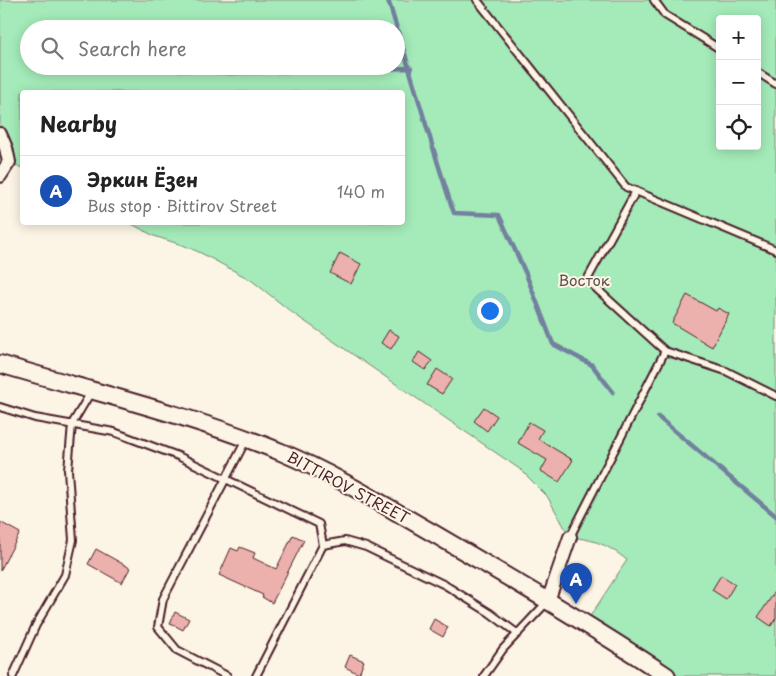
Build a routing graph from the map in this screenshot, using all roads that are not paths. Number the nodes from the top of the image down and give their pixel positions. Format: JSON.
{"nodes":[{"id":1,"x":477,"y":0,"type":"edge"},
{"id":2,"x":654,"y":0,"type":"edge"},
{"id":3,"x":716,"y":46,"type":"edge"},
{"id":4,"x":761,"y":75,"type":"edge"},
{"id":5,"x":776,"y":84,"type":"edge"},
{"id":6,"x":0,"y":134,"type":"edge"},
{"id":7,"x":0,"y":176,"type":"edge"},
{"id":8,"x":636,"y":191,"type":"junction"},
{"id":9,"x":776,"y":250,"type":"edge"},
{"id":10,"x":665,"y":351,"type":"junction"},
{"id":11,"x":0,"y":364,"type":"edge"},
{"id":12,"x":92,"y":390,"type":"junction"},
{"id":13,"x":776,"y":396,"type":"edge"},
{"id":14,"x":0,"y":407,"type":"edge"},
{"id":15,"x":72,"y":424,"type":"junction"},
{"id":16,"x":247,"y":439,"type":"junction"},
{"id":17,"x":226,"y":479,"type":"junction"},
{"id":18,"x":570,"y":537,"type":"joint"},
{"id":19,"x":323,"y":545,"type":"junction"},
{"id":20,"x":548,"y":601,"type":"junction"},
{"id":21,"x":518,"y":634,"type":"junction"},
{"id":22,"x":14,"y":676,"type":"edge"},
{"id":23,"x":227,"y":676,"type":"edge"},
{"id":24,"x":256,"y":676,"type":"edge"},
{"id":25,"x":484,"y":676,"type":"edge"},
{"id":26,"x":667,"y":676,"type":"edge"}],
"edges":[{"from":1,"to":8,"type":"lane"},
{"from":2,"to":3,"type":"lane"},
{"from":4,"to":5,"type":"lane"},
{"from":6,"to":7,"type":"street"},
{"from":8,"to":9,"type":"lane"},
{"from":8,"to":10,"type":"lane"},
{"from":10,"to":13,"type":"lane"},
{"from":10,"to":18,"type":"lane"},
{"from":11,"to":12,"type":"street","name":"BITTIROV STREET"},
{"from":12,"to":15,"type":"lane"},
{"from":12,"to":16,"type":"street","name":"BITTIROV STREET"},
{"from":14,"to":15,"type":"lane"},
{"from":15,"to":17,"type":"lane"},
{"from":15,"to":22,"type":"lane"},
{"from":16,"to":17,"type":"lane"},
{"from":16,"to":20,"type":"street","name":"BITTIROV STREET"},
{"from":17,"to":19,"type":"lane"},
{"from":17,"to":23,"type":"lane"},
{"from":18,"to":20,"type":"street"},
{"from":19,"to":21,"type":"lane"},
{"from":19,"to":24,"type":"lane"},
{"from":20,"to":21,"type":"lane"},
{"from":20,"to":26,"type":"street","name":"BITTIROV STREET"},
{"from":21,"to":25,"type":"lane"}]}
